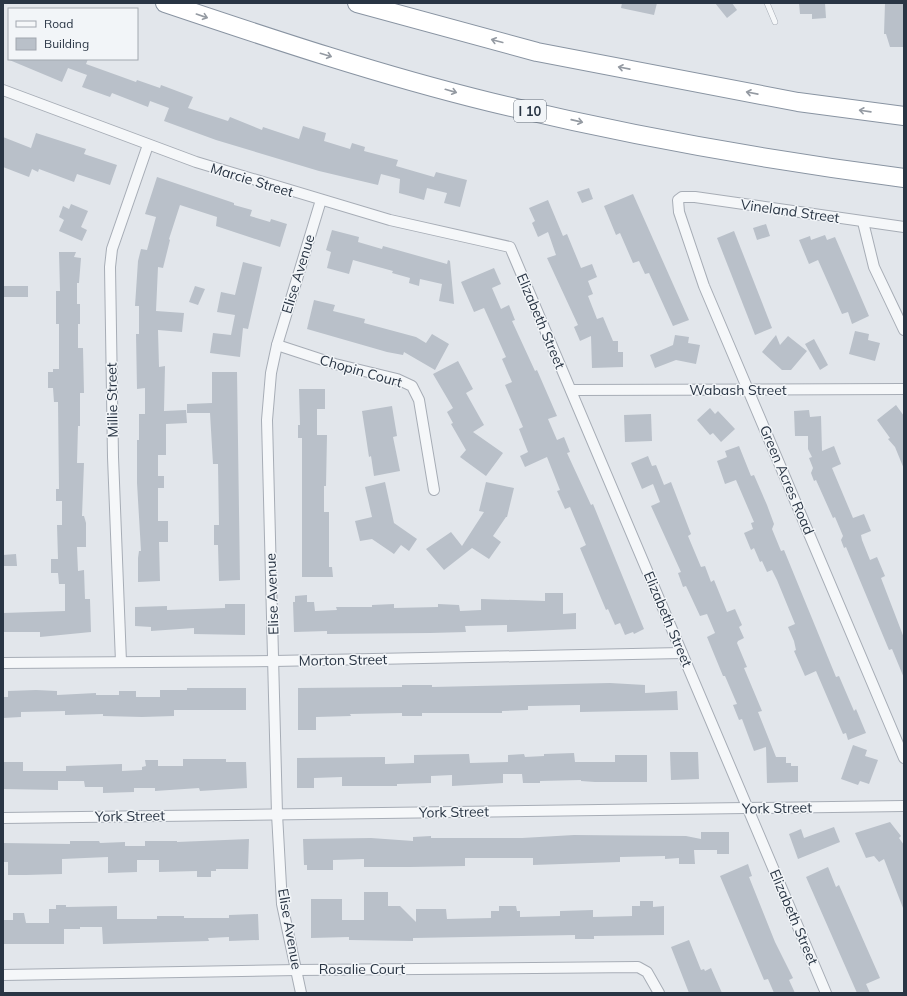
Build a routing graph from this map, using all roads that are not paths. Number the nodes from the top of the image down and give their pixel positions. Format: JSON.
{"nodes":[{"id":1,"x":165,"y":3,"type":"edge"},
{"id":2,"x":356,"y":3,"type":"edge"},
{"id":3,"x":767,"y":3,"type":"edge"},
{"id":4,"x":775,"y":22,"type":"dead end"},
{"id":5,"x":3,"y":90,"type":"edge"},
{"id":6,"x":904,"y":116,"type":"edge"},
{"id":7,"x":148,"y":145,"type":"junction"},
{"id":8,"x":904,"y":178,"type":"edge"},
{"id":9,"x":320,"y":200,"type":"junction"},
{"id":10,"x":678,"y":200,"type":"joint"},
{"id":11,"x":863,"y":222,"type":"junction"},
{"id":12,"x":904,"y":227,"type":"edge"},
{"id":13,"x":508,"y":246,"type":"joint"},
{"id":14,"x":904,"y":330,"type":"edge"},
{"id":15,"x":277,"y":345,"type":"junction"},
{"id":16,"x":904,"y":389,"type":"edge"},
{"id":17,"x":571,"y":390,"type":"junction"},
{"id":18,"x":749,"y":390,"type":"junction"},
{"id":19,"x":434,"y":490,"type":"dead end"},
{"id":20,"x":682,"y":654,"type":"junction"},
{"id":21,"x":274,"y":661,"type":"junction"},
{"id":22,"x":121,"y":662,"type":"junction"},
{"id":23,"x":3,"y":663,"type":"edge"},
{"id":24,"x":904,"y":758,"type":"edge"},
{"id":25,"x":904,"y":806,"type":"edge"},
{"id":26,"x":748,"y":809,"type":"junction"},
{"id":27,"x":277,"y":814,"type":"junction"},
{"id":28,"x":3,"y":818,"type":"edge"},
{"id":29,"x":297,"y":970,"type":"junction"},
{"id":30,"x":3,"y":975,"type":"edge"},
{"id":31,"x":301,"y":993,"type":"edge"},
{"id":32,"x":659,"y":993,"type":"edge"},
{"id":33,"x":826,"y":993,"type":"edge"}],
"edges":[{"from":1,"to":8,"type":"highway","number":"I 10","one_way":true},
{"from":6,"to":2,"type":"highway","one_way":true},
{"from":3,"to":4,"type":"lane"},
{"from":5,"to":7,"type":"street","name":"Marcie Street"},
{"from":7,"to":9,"type":"street","name":"Marcie Street"},
{"from":7,"to":22,"type":"street","name":"Millie Street"},
{"from":9,"to":13,"type":"street","name":"Marcie Street"},
{"from":9,"to":15,"type":"street","name":"Elise Avenue"},
{"from":10,"to":11,"type":"street","name":"Vineland Street"},
{"from":10,"to":18,"type":"street","name":"Green Acres Road"},
{"from":11,"to":12,"type":"street","name":"Vineland Street"},
{"from":11,"to":14,"type":"street"},
{"from":13,"to":17,"type":"street","name":"Elizabeth Street"},
{"from":15,"to":19,"type":"street","name":"Chopin Court"},
{"from":15,"to":21,"type":"street","name":"Elise Avenue"},
{"from":16,"to":18,"type":"street","name":"Wabash Street"},
{"from":17,"to":18,"type":"street","name":"Wabash Street"},
{"from":17,"to":20,"type":"street","name":"Elizabeth Street"},
{"from":18,"to":24,"type":"street","name":"Green Acres Road"},
{"from":20,"to":21,"type":"street","name":"Morton Street"},
{"from":20,"to":26,"type":"street","name":"Elizabeth Street"},
{"from":21,"to":22,"type":"street","name":"Morton Street"},
{"from":21,"to":27,"type":"street","name":"Elise Avenue"},
{"from":22,"to":23,"type":"street","name":"Morton Street"},
{"from":25,"to":26,"type":"street","name":"York Street"},
{"from":26,"to":27,"type":"street","name":"York Street"},
{"from":26,"to":33,"type":"street","name":"Elizabeth Street"},
{"from":27,"to":28,"type":"street","name":"York Street"},
{"from":27,"to":29,"type":"street","name":"Elise Avenue"},
{"from":29,"to":30,"type":"street","name":"Rosalie Court"},
{"from":29,"to":31,"type":"street","name":"Elise Avenue"},
{"from":29,"to":32,"type":"street","name":"Rosalie Court"}]}
